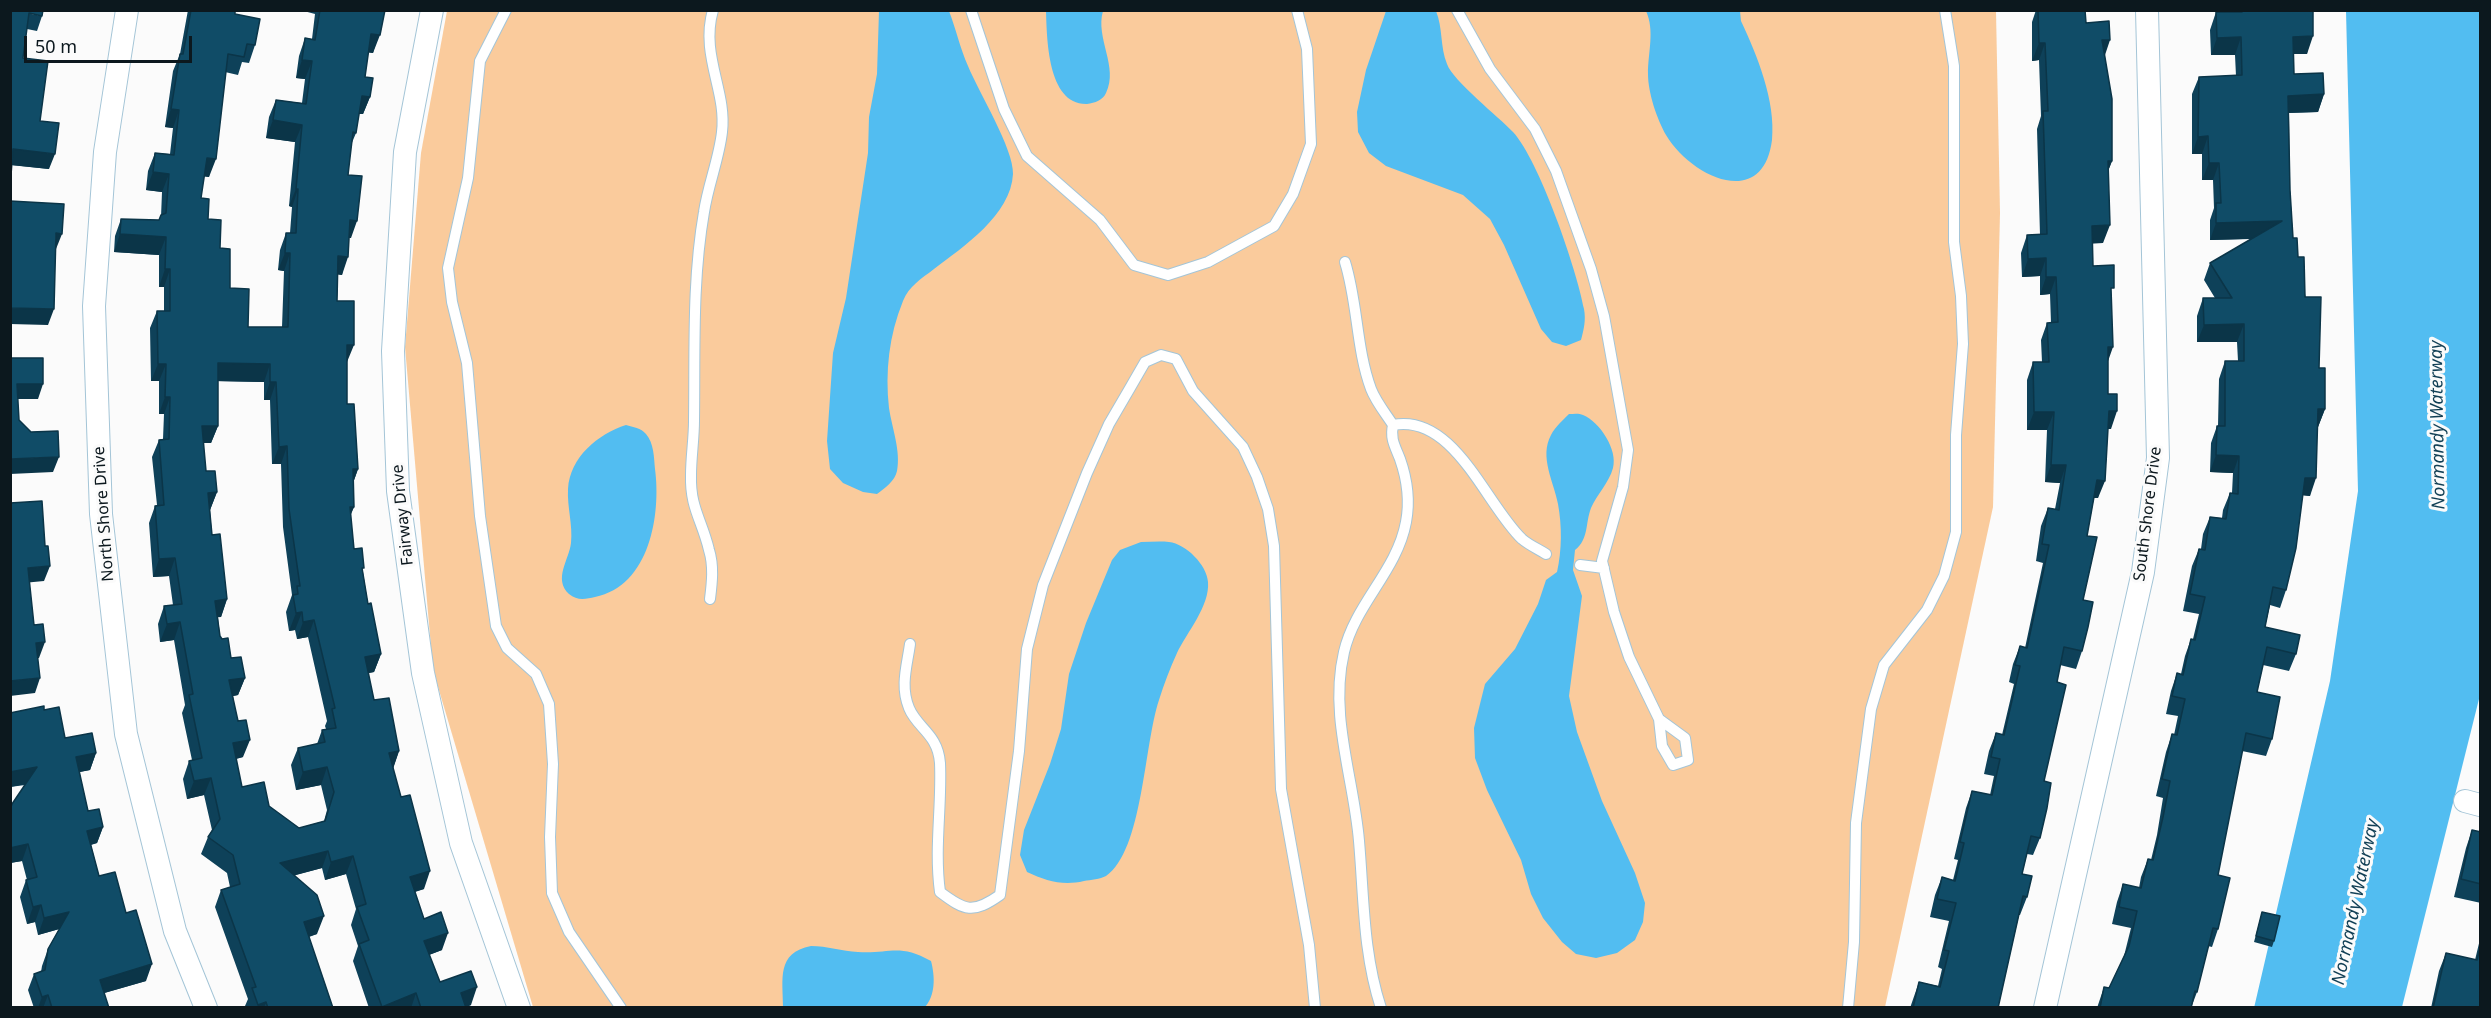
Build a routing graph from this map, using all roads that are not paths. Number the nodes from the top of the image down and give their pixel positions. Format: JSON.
{"nodes":[{"id":1,"x":127,"y":10,"type":"edge"},
{"id":2,"x":432,"y":10,"type":"edge"},
{"id":3,"x":506,"y":10,"type":"edge"},
{"id":4,"x":713,"y":10,"type":"edge"},
{"id":5,"x":971,"y":10,"type":"edge"},
{"id":6,"x":1297,"y":10,"type":"edge"},
{"id":7,"x":1457,"y":10,"type":"edge"},
{"id":8,"x":1945,"y":10,"type":"edge"},
{"id":9,"x":2147,"y":10,"type":"edge"},
{"id":10,"x":1345,"y":262,"type":"dead end"},
{"id":11,"x":1393,"y":425,"type":"junction"},
{"id":12,"x":1546,"y":554,"type":"dead end"},
{"id":13,"x":1580,"y":565,"type":"dead end"},
{"id":14,"x":1604,"y":568,"type":"junction"},
{"id":15,"x":710,"y":599,"type":"dead end"},
{"id":16,"x":910,"y":644,"type":"dead end"},
{"id":17,"x":1659,"y":719,"type":"dead end"},
{"id":18,"x":206,"y":1008,"type":"edge"},
{"id":19,"x":519,"y":1008,"type":"edge"},
{"id":20,"x":621,"y":1008,"type":"edge"},
{"id":21,"x":1315,"y":1008,"type":"edge"},
{"id":22,"x":1381,"y":1008,"type":"edge"},
{"id":23,"x":1848,"y":1008,"type":"edge"},
{"id":24,"x":2045,"y":1008,"type":"edge"}],
"edges":[{"from":1,"to":18,"type":"street","name":"North Shore Drive"},
{"from":2,"to":19,"type":"street","name":"Fairway Drive"},
{"from":3,"to":20,"type":"lane"},
{"from":4,"to":15,"type":"lane"},
{"from":5,"to":6,"type":"lane"},
{"from":7,"to":14,"type":"lane"},
{"from":8,"to":23,"type":"lane"},
{"from":9,"to":24,"type":"street","name":"South Shore Drive"},
{"from":10,"to":11,"type":"lane"},
{"from":11,"to":12,"type":"lane"},
{"from":11,"to":22,"type":"lane"},
{"from":13,"to":14,"type":"lane"},
{"from":14,"to":17,"type":"lane"},
{"from":16,"to":21,"type":"lane"}]}
